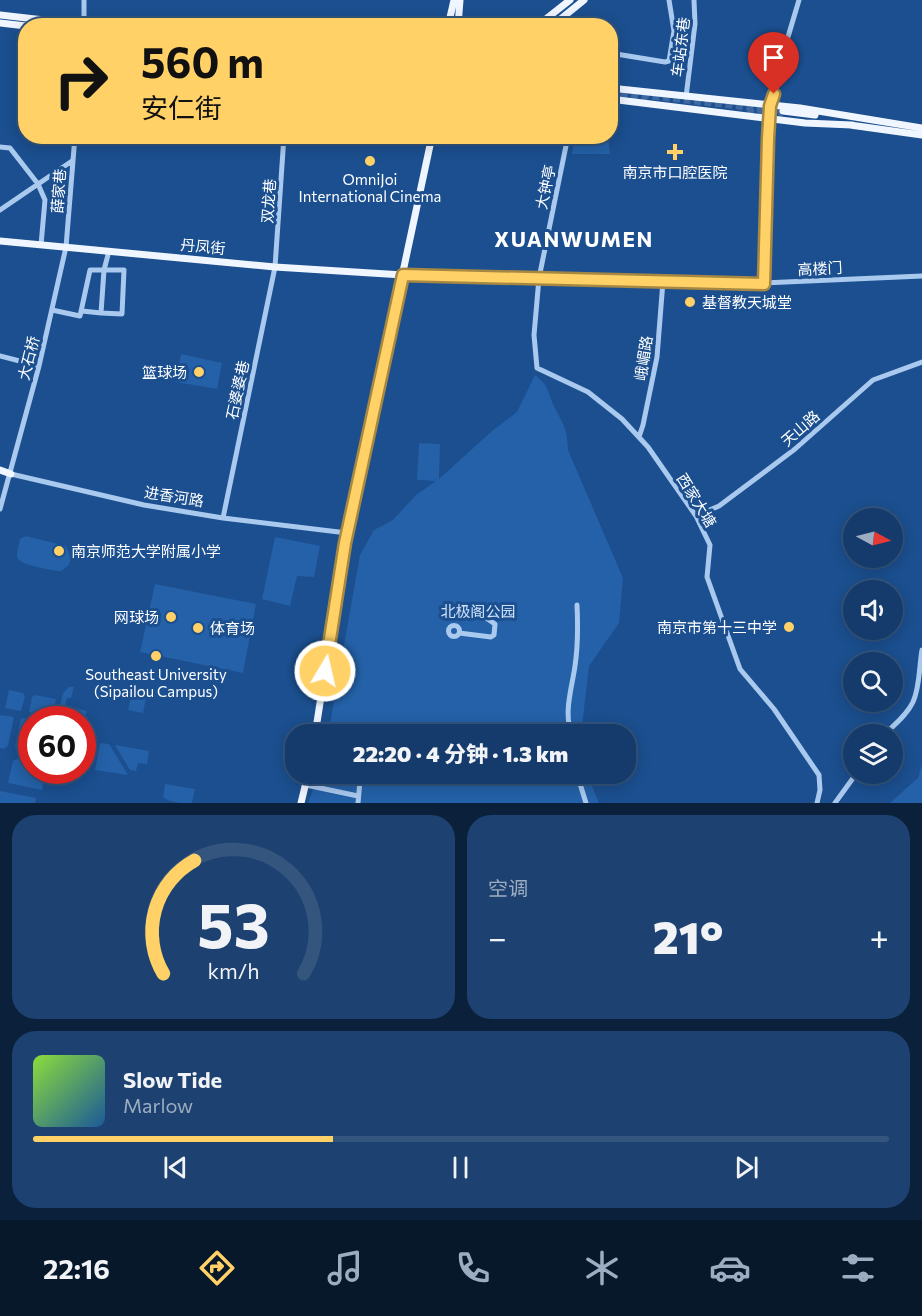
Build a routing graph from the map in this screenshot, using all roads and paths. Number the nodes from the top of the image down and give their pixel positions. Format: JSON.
{"nodes":[{"id":1,"x":84,"y":0,"type":"edge"},
{"id":2,"x":454,"y":0,"type":"edge"},
{"id":3,"x":460,"y":0,"type":"edge"},
{"id":4,"x":570,"y":0,"type":"edge"},
{"id":5,"x":584,"y":0,"type":"edge"},
{"id":6,"x":669,"y":0,"type":"edge"},
{"id":7,"x":694,"y":0,"type":"edge"},
{"id":8,"x":800,"y":0,"type":"edge"},
{"id":9,"x":0,"y":15,"type":"edge"},
{"id":10,"x":25,"y":18,"type":"edge"},
{"id":11,"x":84,"y":18,"type":"edge"},
{"id":12,"x":450,"y":18,"type":"edge"},
{"id":13,"x":459,"y":18,"type":"edge"},
{"id":14,"x":547,"y":18,"type":"edge"},
{"id":15,"x":564,"y":18,"type":"edge"},
{"id":16,"x":0,"y":23,"type":"edge"},
{"id":17,"x":18,"y":25,"type":"edge"},
{"id":18,"x":618,"y":54,"type":"edge"},
{"id":19,"x":618,"y":89,"type":"edge"},
{"id":20,"x":686,"y":97,"type":"junction"},
{"id":21,"x":618,"y":100,"type":"edge"},
{"id":22,"x":770,"y":106,"type":"junction"},
{"id":23,"x":769,"y":118,"type":"junction"},
{"id":24,"x":852,"y":125,"type":"junction"},
{"id":25,"x":922,"y":129,"type":"edge"},
{"id":26,"x":922,"y":135,"type":"edge"},
{"id":27,"x":74,"y":144,"type":"edge"},
{"id":28,"x":283,"y":144,"type":"edge"},
{"id":29,"x":430,"y":144,"type":"edge"},
{"id":30,"x":566,"y":144,"type":"edge"},
{"id":31,"x":0,"y":147,"type":"edge"},
{"id":32,"x":72,"y":161,"type":"junction"},
{"id":33,"x":38,"y":184,"type":"junction"},
{"id":34,"x":0,"y":210,"type":"edge"},
{"id":35,"x":0,"y":241,"type":"edge"},
{"id":36,"x":41,"y":245,"type":"junction"},
{"id":37,"x":66,"y":248,"type":"junction"},
{"id":38,"x":109,"y":251,"type":"junction"},
{"id":39,"x":275,"y":267,"type":"junction"},
{"id":40,"x":104,"y":270,"type":"junction"},
{"id":41,"x":403,"y":275,"type":"junction"},
{"id":42,"x":922,"y":276,"type":"edge"},
{"id":43,"x":539,"y":278,"type":"junction"},
{"id":44,"x":663,"y":281,"type":"junction"},
{"id":45,"x":764,"y":284,"type":"junction"},
{"id":46,"x":52,"y":310,"type":"junction"},
{"id":47,"x":82,"y":311,"type":"junction"},
{"id":48,"x":101,"y":313,"type":"junction"},
{"id":49,"x":0,"y":356,"type":"edge"},
{"id":50,"x":922,"y":362,"type":"edge"},
{"id":51,"x":39,"y":366,"type":"junction"},
{"id":52,"x":639,"y":437,"type":"junction"},
{"id":53,"x":0,"y":470,"type":"edge"},
{"id":54,"x":11,"y":474,"type":"junction"},
{"id":55,"x":0,"y":508,"type":"edge"},
{"id":56,"x":696,"y":516,"type":"junction"},
{"id":57,"x":223,"y":518,"type":"junction"},
{"id":58,"x":347,"y":533,"type":"junction"},
{"id":59,"x":577,"y":605,"type":"dead end"},
{"id":60,"x":483,"y":616,"type":"dead end"},
{"id":61,"x":459,"y":633,"type":"dead end"},
{"id":62,"x":922,"y":650,"type":"edge"},
{"id":63,"x":317,"y":724,"type":"edge"},
{"id":64,"x":569,"y":724,"type":"edge"},
{"id":65,"x":895,"y":724,"type":"edge"},
{"id":66,"x":360,"y":784,"type":"edge"},
{"id":67,"x":580,"y":784,"type":"edge"},
{"id":68,"x":849,"y":784,"type":"edge"},
{"id":69,"x":306,"y":785,"type":"joint"},
{"id":70,"x":358,"y":800,"type":"edge"},
{"id":71,"x":302,"y":803,"type":"edge"},
{"id":72,"x":586,"y":803,"type":"edge"},
{"id":73,"x":817,"y":803,"type":"edge"},
{"id":74,"x":835,"y":803,"type":"edge"}],
"edges":[{"from":1,"to":11,"type":"street"},
{"from":2,"to":12,"type":"main road"},
{"from":3,"to":13,"type":"main road"},
{"from":4,"to":14,"type":"main road"},
{"from":5,"to":15,"type":"main road"},
{"from":6,"to":18,"type":"street"},
{"from":7,"to":20,"type":"street","name":"车站东巷"},
{"from":8,"to":22,"type":"street"},
{"from":9,"to":10,"type":"main road"},
{"from":16,"to":17,"type":"main road"},
{"from":19,"to":20,"type":"main road"},
{"from":20,"to":22,"type":"main road"},
{"from":21,"to":23,"type":"main road"},
{"from":22,"to":23,"type":"street"},
{"from":22,"to":25,"type":"main road"},
{"from":23,"to":24,"type":"main road"},
{"from":23,"to":45,"type":"street"},
{"from":24,"to":25,"type":"main road"},
{"from":24,"to":26,"type":"main road"},
{"from":27,"to":32,"type":"street","name":"薛家巷"},
{"from":28,"to":39,"type":"street","name":"双龙巷"},
{"from":29,"to":41,"type":"main road"},
{"from":30,"to":43,"type":"street","name":"大钟亭"},
{"from":31,"to":33,"type":"street"},
{"from":32,"to":33,"type":"street"},
{"from":32,"to":37,"type":"street","name":"薛家巷"},
{"from":33,"to":34,"type":"street"},
{"from":33,"to":36,"type":"street"},
{"from":35,"to":36,"type":"main road","name":"丹凤街"},
{"from":36,"to":37,"type":"main road","name":"丹凤街"},
{"from":37,"to":38,"type":"main road","name":"丹凤街"},
{"from":37,"to":46,"type":"street","name":"大石桥"},
{"from":38,"to":39,"type":"main road","name":"丹凤街"},
{"from":38,"to":40,"type":"street"},
{"from":39,"to":41,"type":"main road","name":"丹凤街"},
{"from":39,"to":57,"type":"street","name":"石婆婆巷"},
{"from":40,"to":47,"type":"street"},
{"from":40,"to":48,"type":"street"},
{"from":40,"to":48,"type":"street"},
{"from":41,"to":43,"type":"street","name":"高楼门"},
{"from":41,"to":58,"type":"main road"},
{"from":42,"to":45,"type":"street","name":"高楼门"},
{"from":43,"to":44,"type":"street","name":"高楼门"},
{"from":43,"to":52,"type":"street","name":"西家大塘"},
{"from":44,"to":45,"type":"street","name":"高楼门"},
{"from":44,"to":52,"type":"street","name":"峨嵋路"},
{"from":46,"to":47,"type":"street"},
{"from":46,"to":51,"type":"street","name":"大石桥"},
{"from":47,"to":48,"type":"street"},
{"from":49,"to":51,"type":"street"},
{"from":50,"to":56,"type":"street","name":"天山路"},
{"from":51,"to":54,"type":"street","name":"大石桥"},
{"from":52,"to":56,"type":"street","name":"西家大塘"},
{"from":53,"to":54,"type":"main road","name":"进香河路"},
{"from":54,"to":55,"type":"street","name":"大石桥"},
{"from":54,"to":57,"type":"street","name":"进香河路"},
{"from":56,"to":73,"type":"street","name":"西家大塘"},
{"from":57,"to":58,"type":"street","name":"进香河路"},
{"from":58,"to":63,"type":"main road"},
{"from":59,"to":64,"type":"street"},
{"from":60,"to":61,"type":"street"},
{"from":62,"to":65,"type":"street"},
{"from":66,"to":70,"type":"street"},
{"from":67,"to":72,"type":"street"},
{"from":68,"to":74,"type":"street"},
{"from":69,"to":70,"type":"street"},
{"from":69,"to":71,"type":"main road"}]}
